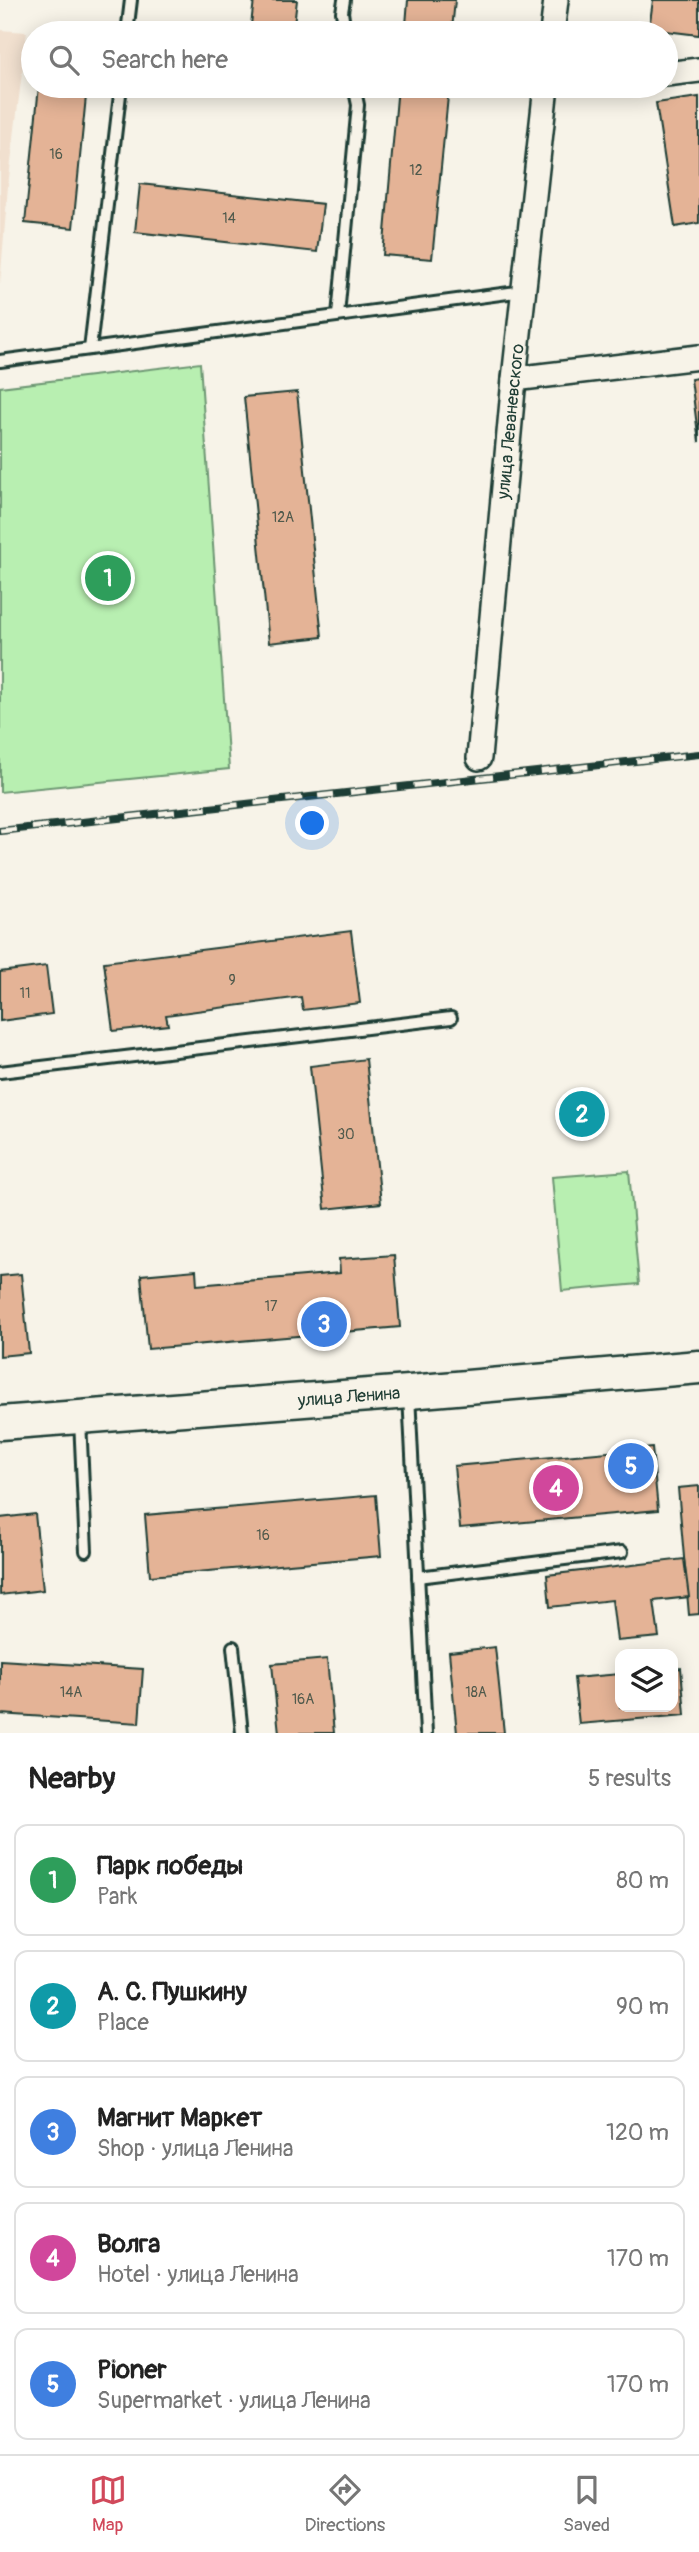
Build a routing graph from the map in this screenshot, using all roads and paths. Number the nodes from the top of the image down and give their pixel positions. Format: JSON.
{"nodes":[{"id":1,"x":131,"y":0,"type":"edge"},
{"id":2,"x":344,"y":0,"type":"edge"},
{"id":3,"x":556,"y":0,"type":"edge"},
{"id":4,"x":128,"y":21,"type":"edge"},
{"id":5,"x":343,"y":21,"type":"edge"},
{"id":6,"x":553,"y":21,"type":"edge"},
{"id":7,"x":699,"y":70,"type":"edge"},
{"id":8,"x":678,"y":73,"type":"edge"},
{"id":9,"x":120,"y":98,"type":"edge"},
{"id":10,"x":357,"y":98,"type":"edge"},
{"id":11,"x":550,"y":98,"type":"edge"},
{"id":12,"x":524,"y":291,"type":"junction"},
{"id":13,"x":338,"y":315,"type":"junction"},
{"id":14,"x":90,"y":349,"type":"junction"},
{"id":15,"x":699,"y":357,"type":"edge"},
{"id":16,"x":0,"y":360,"type":"edge"},
{"id":17,"x":514,"y":379,"type":"junction"},
{"id":18,"x":480,"y":758,"type":"dead end"},
{"id":19,"x":450,"y":1018,"type":"dead end"},
{"id":20,"x":0,"y":1072,"type":"edge"},
{"id":21,"x":699,"y":1367,"type":"edge"},
{"id":22,"x":409,"y":1392,"type":"junction"},
{"id":23,"x":79,"y":1417,"type":"junction"},
{"id":24,"x":0,"y":1423,"type":"edge"},
{"id":25,"x":86,"y":1551,"type":"dead end"},
{"id":26,"x":622,"y":1552,"type":"dead end"},
{"id":27,"x":418,"y":1577,"type":"junction"},
{"id":28,"x":233,"y":1647,"type":"dead end"},
{"id":29,"x":242,"y":1733,"type":"edge"},
{"id":30,"x":426,"y":1733,"type":"edge"}],
"edges":[{"from":1,"to":4,"type":"lane"},
{"from":2,"to":5,"type":"lane"},
{"from":3,"to":6,"type":"street"},
{"from":7,"to":8,"type":"street"},
{"from":9,"to":14,"type":"lane"},
{"from":10,"to":13,"type":"lane"},
{"from":11,"to":12,"type":"street","name":"улица Леваневского"},
{"from":12,"to":13,"type":"lane"},
{"from":12,"to":17,"type":"street","name":"улица Леваневского"},
{"from":13,"to":14,"type":"lane"},
{"from":14,"to":16,"type":"lane"},
{"from":15,"to":17,"type":"street"},
{"from":17,"to":18,"type":"street","name":"улица Леваневского"},
{"from":19,"to":20,"type":"lane"},
{"from":21,"to":22,"type":"main road","name":"улица Ленина"},
{"from":22,"to":23,"type":"main road","name":"улица Ленина"},
{"from":22,"to":27,"type":"lane"},
{"from":23,"to":24,"type":"main road","name":"улица Ленина"},
{"from":23,"to":25,"type":"lane"},
{"from":26,"to":27,"type":"lane"},
{"from":27,"to":30,"type":"lane"},
{"from":28,"to":29,"type":"lane"}]}
